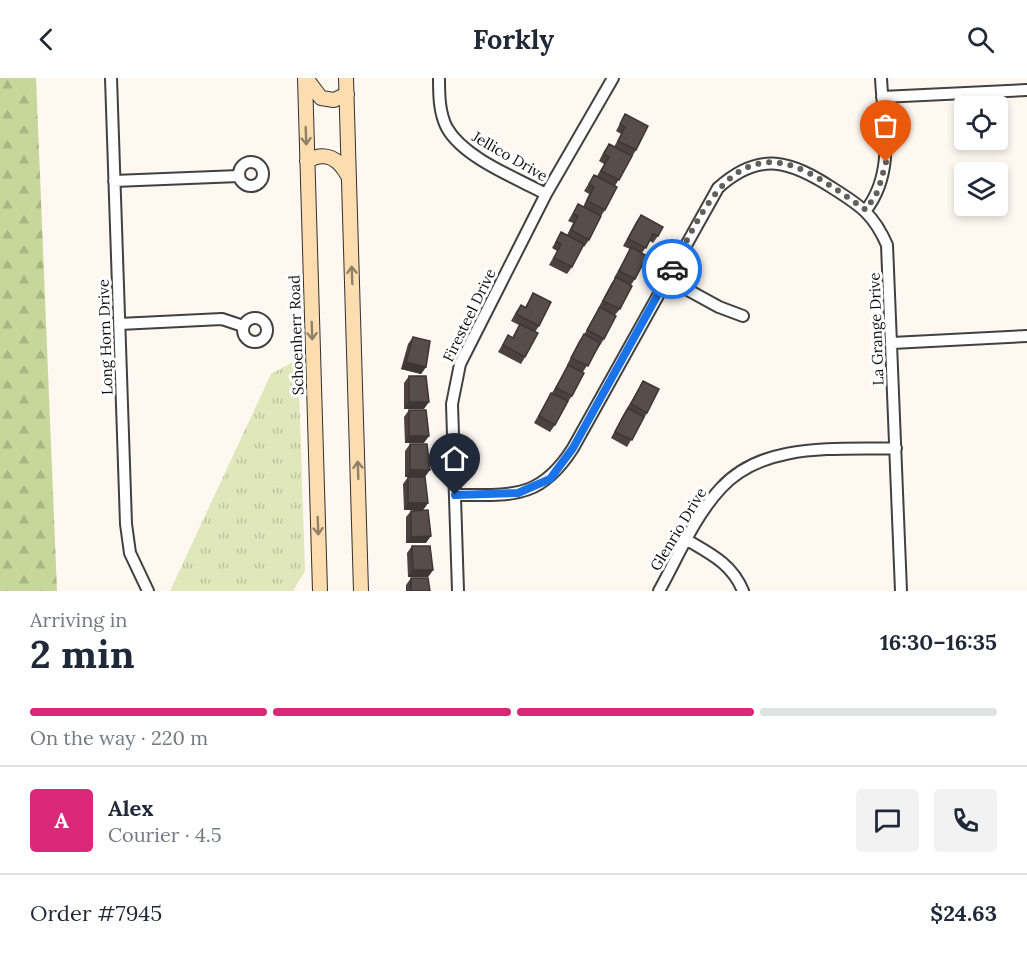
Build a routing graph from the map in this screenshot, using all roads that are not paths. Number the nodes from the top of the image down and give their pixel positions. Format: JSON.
{"nodes":[{"id":1,"x":111,"y":78,"type":"edge"},
{"id":2,"x":305,"y":78,"type":"edge"},
{"id":3,"x":346,"y":78,"type":"edge"},
{"id":4,"x":439,"y":78,"type":"edge"},
{"id":5,"x":613,"y":78,"type":"edge"},
{"id":6,"x":881,"y":78,"type":"edge"},
{"id":7,"x":1027,"y":90,"type":"edge"},
{"id":8,"x":347,"y":94,"type":"junction"},
{"id":9,"x":882,"y":97,"type":"junction"},
{"id":10,"x":307,"y":161,"type":"junction"},
{"id":11,"x":239,"y":176,"type":"dead end"},
{"id":12,"x":349,"y":178,"type":"junction"},
{"id":13,"x":114,"y":181,"type":"junction"},
{"id":14,"x":546,"y":194,"type":"junction"},
{"id":15,"x":866,"y":210,"type":"junction"},
{"id":16,"x":666,"y":278,"type":"junction"},
{"id":17,"x":743,"y":316,"type":"dead end"},
{"id":18,"x":119,"y":324,"type":"junction"},
{"id":19,"x":243,"y":326,"type":"dead end"},
{"id":20,"x":1027,"y":336,"type":"edge"},
{"id":21,"x":892,"y":343,"type":"junction"},
{"id":22,"x":896,"y":448,"type":"junction"},
{"id":23,"x":455,"y":495,"type":"junction"},
{"id":24,"x":687,"y":540,"type":"junction"},
{"id":25,"x":148,"y":591,"type":"edge"},
{"id":26,"x":320,"y":591,"type":"edge"},
{"id":27,"x":361,"y":591,"type":"edge"},
{"id":28,"x":458,"y":591,"type":"edge"},
{"id":29,"x":659,"y":591,"type":"edge"},
{"id":30,"x":743,"y":591,"type":"edge"},
{"id":31,"x":901,"y":591,"type":"edge"}],
"edges":[{"from":1,"to":13,"type":"street","name":"Long Horn Drive"},
{"from":2,"to":8,"type":"main road"},
{"from":2,"to":10,"type":"main road","name":"Schoenherr Road","one_way":true},
{"from":3,"to":8,"type":"main road"},
{"from":4,"to":14,"type":"street","name":"Jellico Drive"},
{"from":5,"to":14,"type":"street","name":"Firesteel Drive"},
{"from":6,"to":9,"type":"street"},
{"from":7,"to":9,"type":"street"},
{"from":8,"to":12,"type":"main road"},
{"from":9,"to":15,"type":"street"},
{"from":10,"to":12,"type":"main road"},
{"from":10,"to":26,"type":"main road","name":"Schoenherr Road","one_way":true},
{"from":11,"to":13,"type":"street"},
{"from":27,"to":12,"type":"main road","one_way":true},
{"from":13,"to":18,"type":"street","name":"Long Horn Drive"},
{"from":14,"to":23,"type":"street","name":"Firesteel Drive"},
{"from":15,"to":16,"type":"street"},
{"from":15,"to":21,"type":"street","name":"La Grange Drive"},
{"from":16,"to":17,"type":"street"},
{"from":16,"to":23,"type":"street"},
{"from":18,"to":19,"type":"street"},
{"from":18,"to":25,"type":"street","name":"Long Horn Drive"},
{"from":20,"to":21,"type":"street"},
{"from":21,"to":22,"type":"street","name":"La Grange Drive"},
{"from":22,"to":24,"type":"street","name":"Glenrio Drive"},
{"from":22,"to":31,"type":"street","name":"La Grange Drive"},
{"from":23,"to":28,"type":"street","name":"Firesteel Drive"},
{"from":24,"to":29,"type":"street","name":"Glenrio Drive"},
{"from":24,"to":30,"type":"street"}]}
